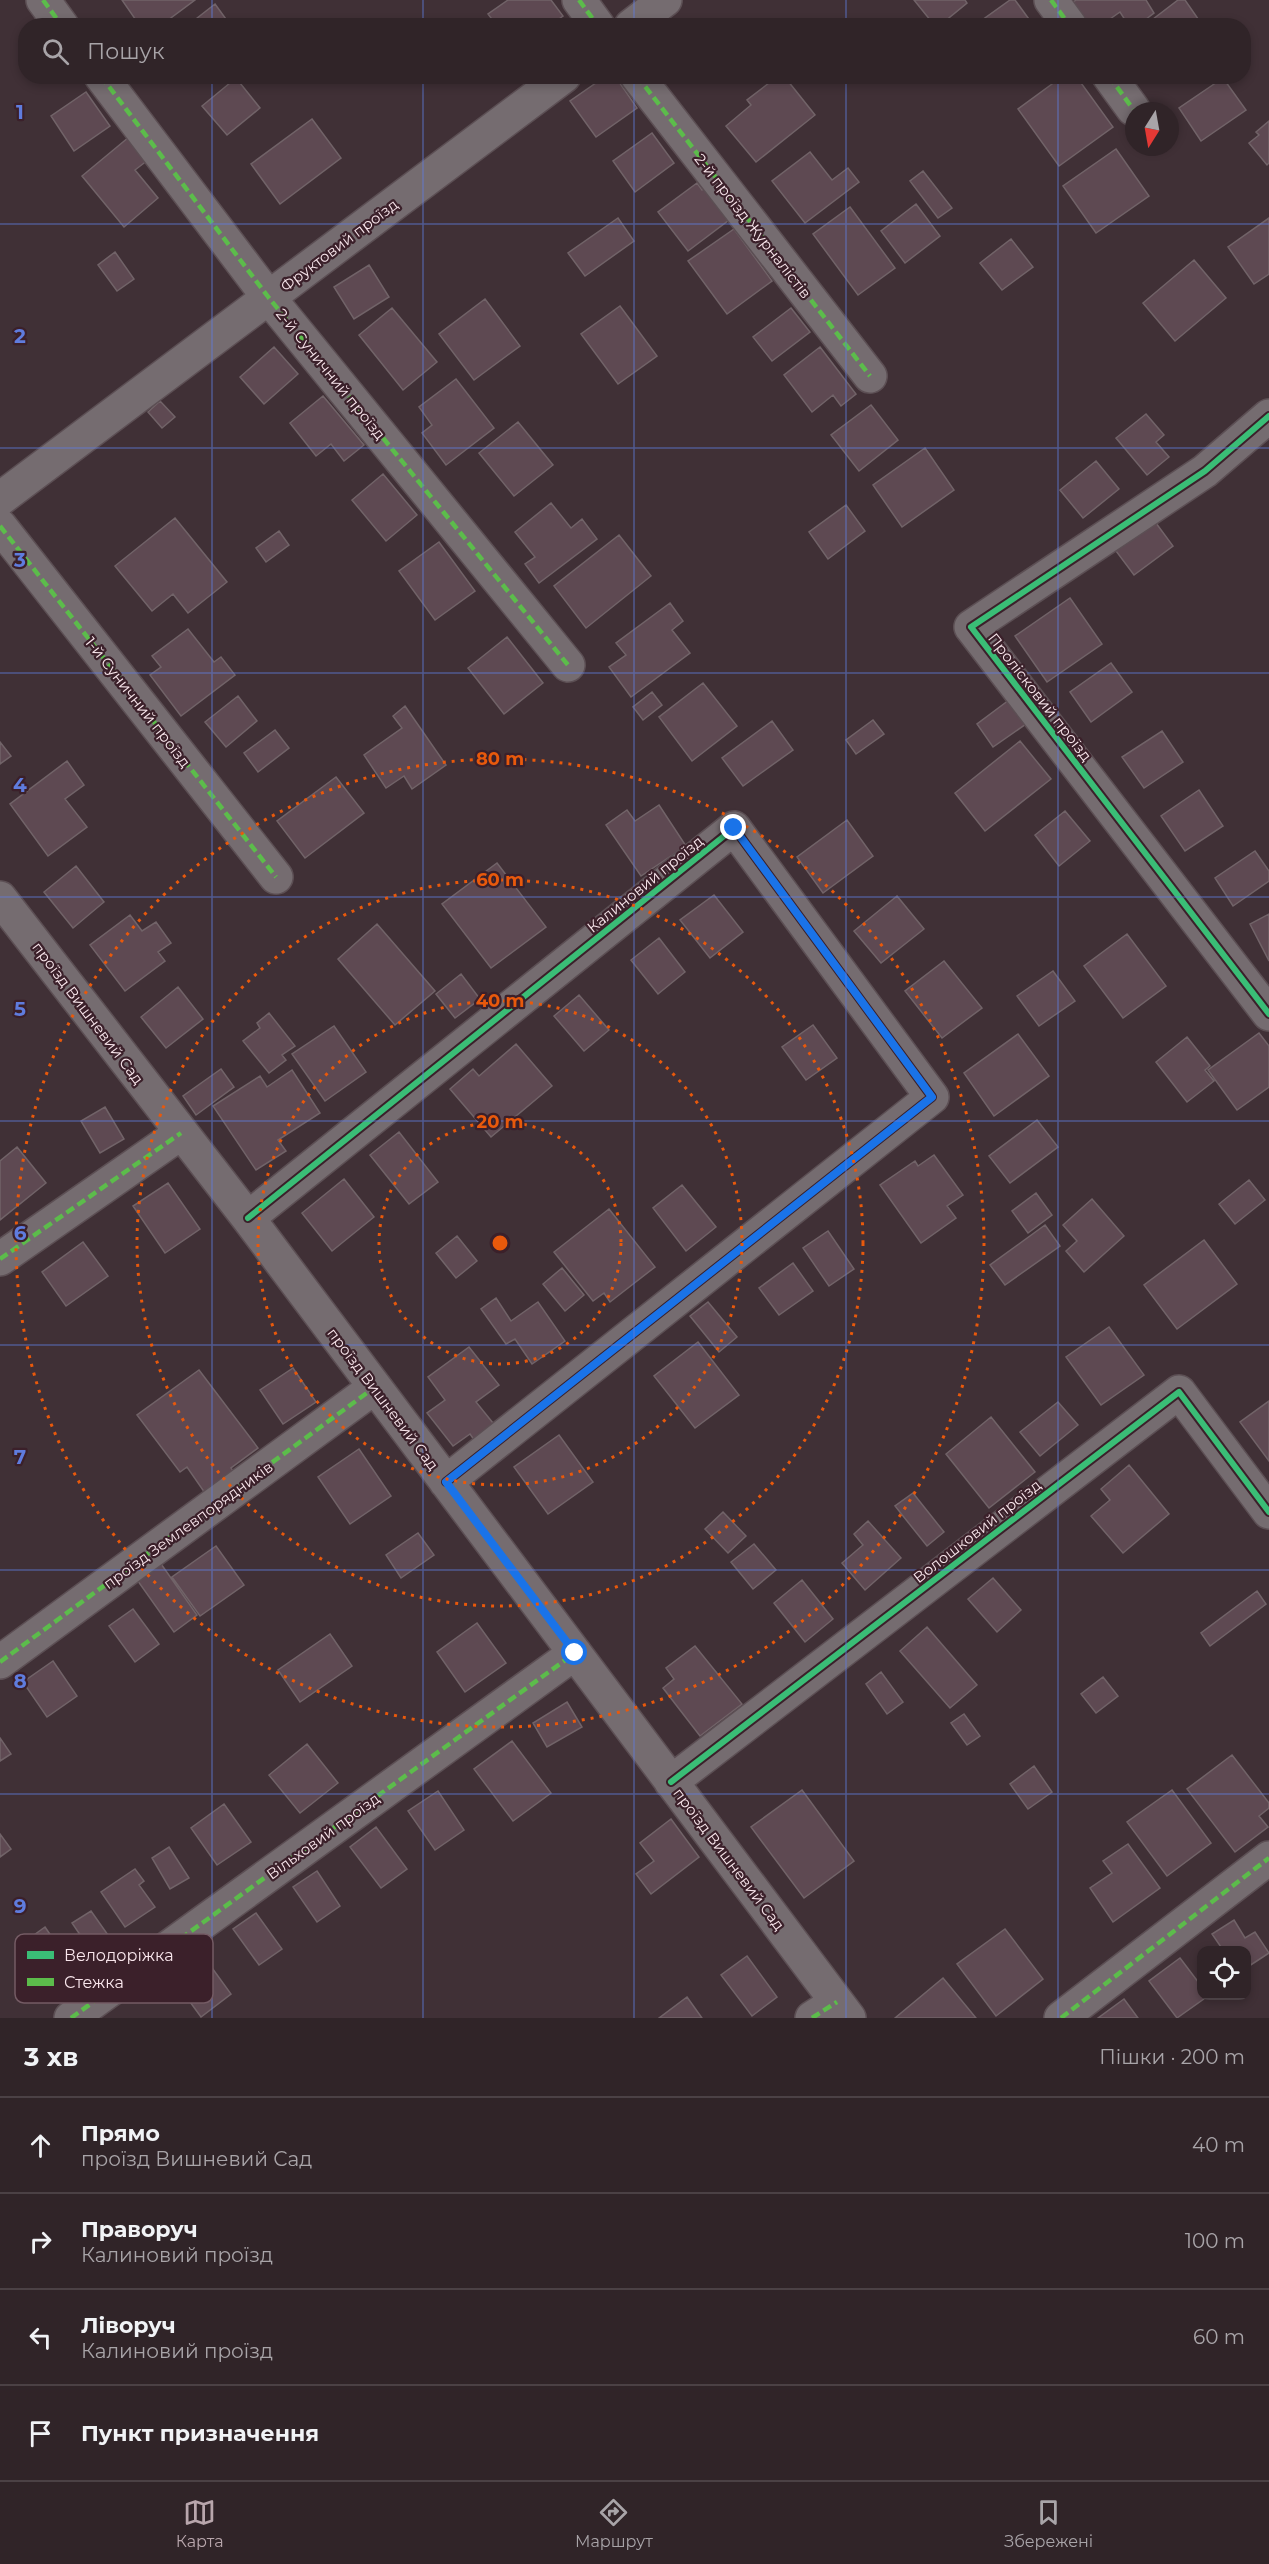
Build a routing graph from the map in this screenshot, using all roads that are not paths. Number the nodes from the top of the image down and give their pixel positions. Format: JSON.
{"nodes":[{"id":1,"x":43,"y":0,"type":"edge"},
{"id":2,"x":579,"y":0,"type":"edge"},
{"id":3,"x":665,"y":0,"type":"edge"},
{"id":4,"x":1051,"y":0,"type":"edge"},
{"id":5,"x":56,"y":18,"type":"edge"},
{"id":6,"x":592,"y":18,"type":"edge"},
{"id":7,"x":641,"y":18,"type":"edge"},
{"id":8,"x":1064,"y":18,"type":"edge"},
{"id":9,"x":107,"y":84,"type":"edge"},
{"id":10,"x":553,"y":84,"type":"edge"},
{"id":11,"x":643,"y":84,"type":"edge"},
{"id":12,"x":1114,"y":84,"type":"edge"},
{"id":13,"x":1127,"y":102,"type":"edge"},
{"id":14,"x":269,"y":298,"type":"junction"},
{"id":15,"x":870,"y":376,"type":"dead end"},
{"id":16,"x":1269,"y":416,"type":"edge"},
{"id":17,"x":0,"y":499,"type":"edge"},
{"id":18,"x":0,"y":526,"type":"edge"},
{"id":19,"x":568,"y":665,"type":"dead end"},
{"id":20,"x":276,"y":877,"type":"dead end"},
{"id":21,"x":0,"y":898,"type":"edge"},
{"id":22,"x":1269,"y":1014,"type":"edge"},
{"id":23,"x":181,"y":1133,"type":"junction"},
{"id":24,"x":248,"y":1218,"type":"junction"},
{"id":25,"x":0,"y":1259,"type":"edge"},
{"id":26,"x":375,"y":1388,"type":"junction"},
{"id":27,"x":446,"y":1482,"type":"junction"},
{"id":28,"x":1269,"y":1512,"type":"edge"},
{"id":29,"x":575,"y":1653,"type":"junction"},
{"id":30,"x":0,"y":1662,"type":"edge"},
{"id":31,"x":671,"y":1782,"type":"junction"},
{"id":32,"x":1269,"y":1858,"type":"edge"},
{"id":33,"x":187,"y":1934,"type":"edge"},
{"id":34,"x":92,"y":2003,"type":"edge"},
{"id":35,"x":833,"y":2012,"type":"edge"},
{"id":36,"x":71,"y":2018,"type":"edge"},
{"id":37,"x":1061,"y":2018,"type":"edge"}],
"edges":[{"from":1,"to":5,"type":"street"},
{"from":2,"to":6,"type":"street"},
{"from":3,"to":7,"type":"street"},
{"from":4,"to":8,"type":"street"},
{"from":9,"to":14,"type":"street","name":"2-й Суничний проїзд"},
{"from":10,"to":14,"type":"street","name":"Фруктовий проїзд"},
{"from":11,"to":15,"type":"street","name":"2-й проїзд Журналістів"},
{"from":12,"to":13,"type":"street"},
{"from":14,"to":17,"type":"street","name":"Фруктовий проїзд"},
{"from":14,"to":19,"type":"street","name":"2-й Суничний проїзд"},
{"from":16,"to":22,"type":"street","name":"Пролісковий проїзд"},
{"from":18,"to":20,"type":"street","name":"1-й Суничний проїзд"},
{"from":21,"to":23,"type":"street","name":"проїзд Вишневий Сад"},
{"from":23,"to":24,"type":"street","name":"проїзд Вишневий Сад"},
{"from":23,"to":25,"type":"street"},
{"from":24,"to":26,"type":"street","name":"проїзд Вишневий Сад"},
{"from":24,"to":27,"type":"street","name":"Калиновий проїзд"},
{"from":26,"to":27,"type":"street","name":"проїзд Вишневий Сад"},
{"from":26,"to":30,"type":"street","name":"проїзд Землевпорядників"},
{"from":27,"to":29,"type":"street","name":"проїзд Вишневий Сад"},
{"from":28,"to":31,"type":"street","name":"Волошковий проїзд"},
{"from":29,"to":31,"type":"street","name":"проїзд Вишневий Сад"},
{"from":29,"to":33,"type":"street","name":"Вільховий проїзд"},
{"from":31,"to":35,"type":"street","name":"проїзд Вишневий Сад"},
{"from":32,"to":37,"type":"street"},
{"from":34,"to":36,"type":"street","name":"Вільховий проїзд"}]}
